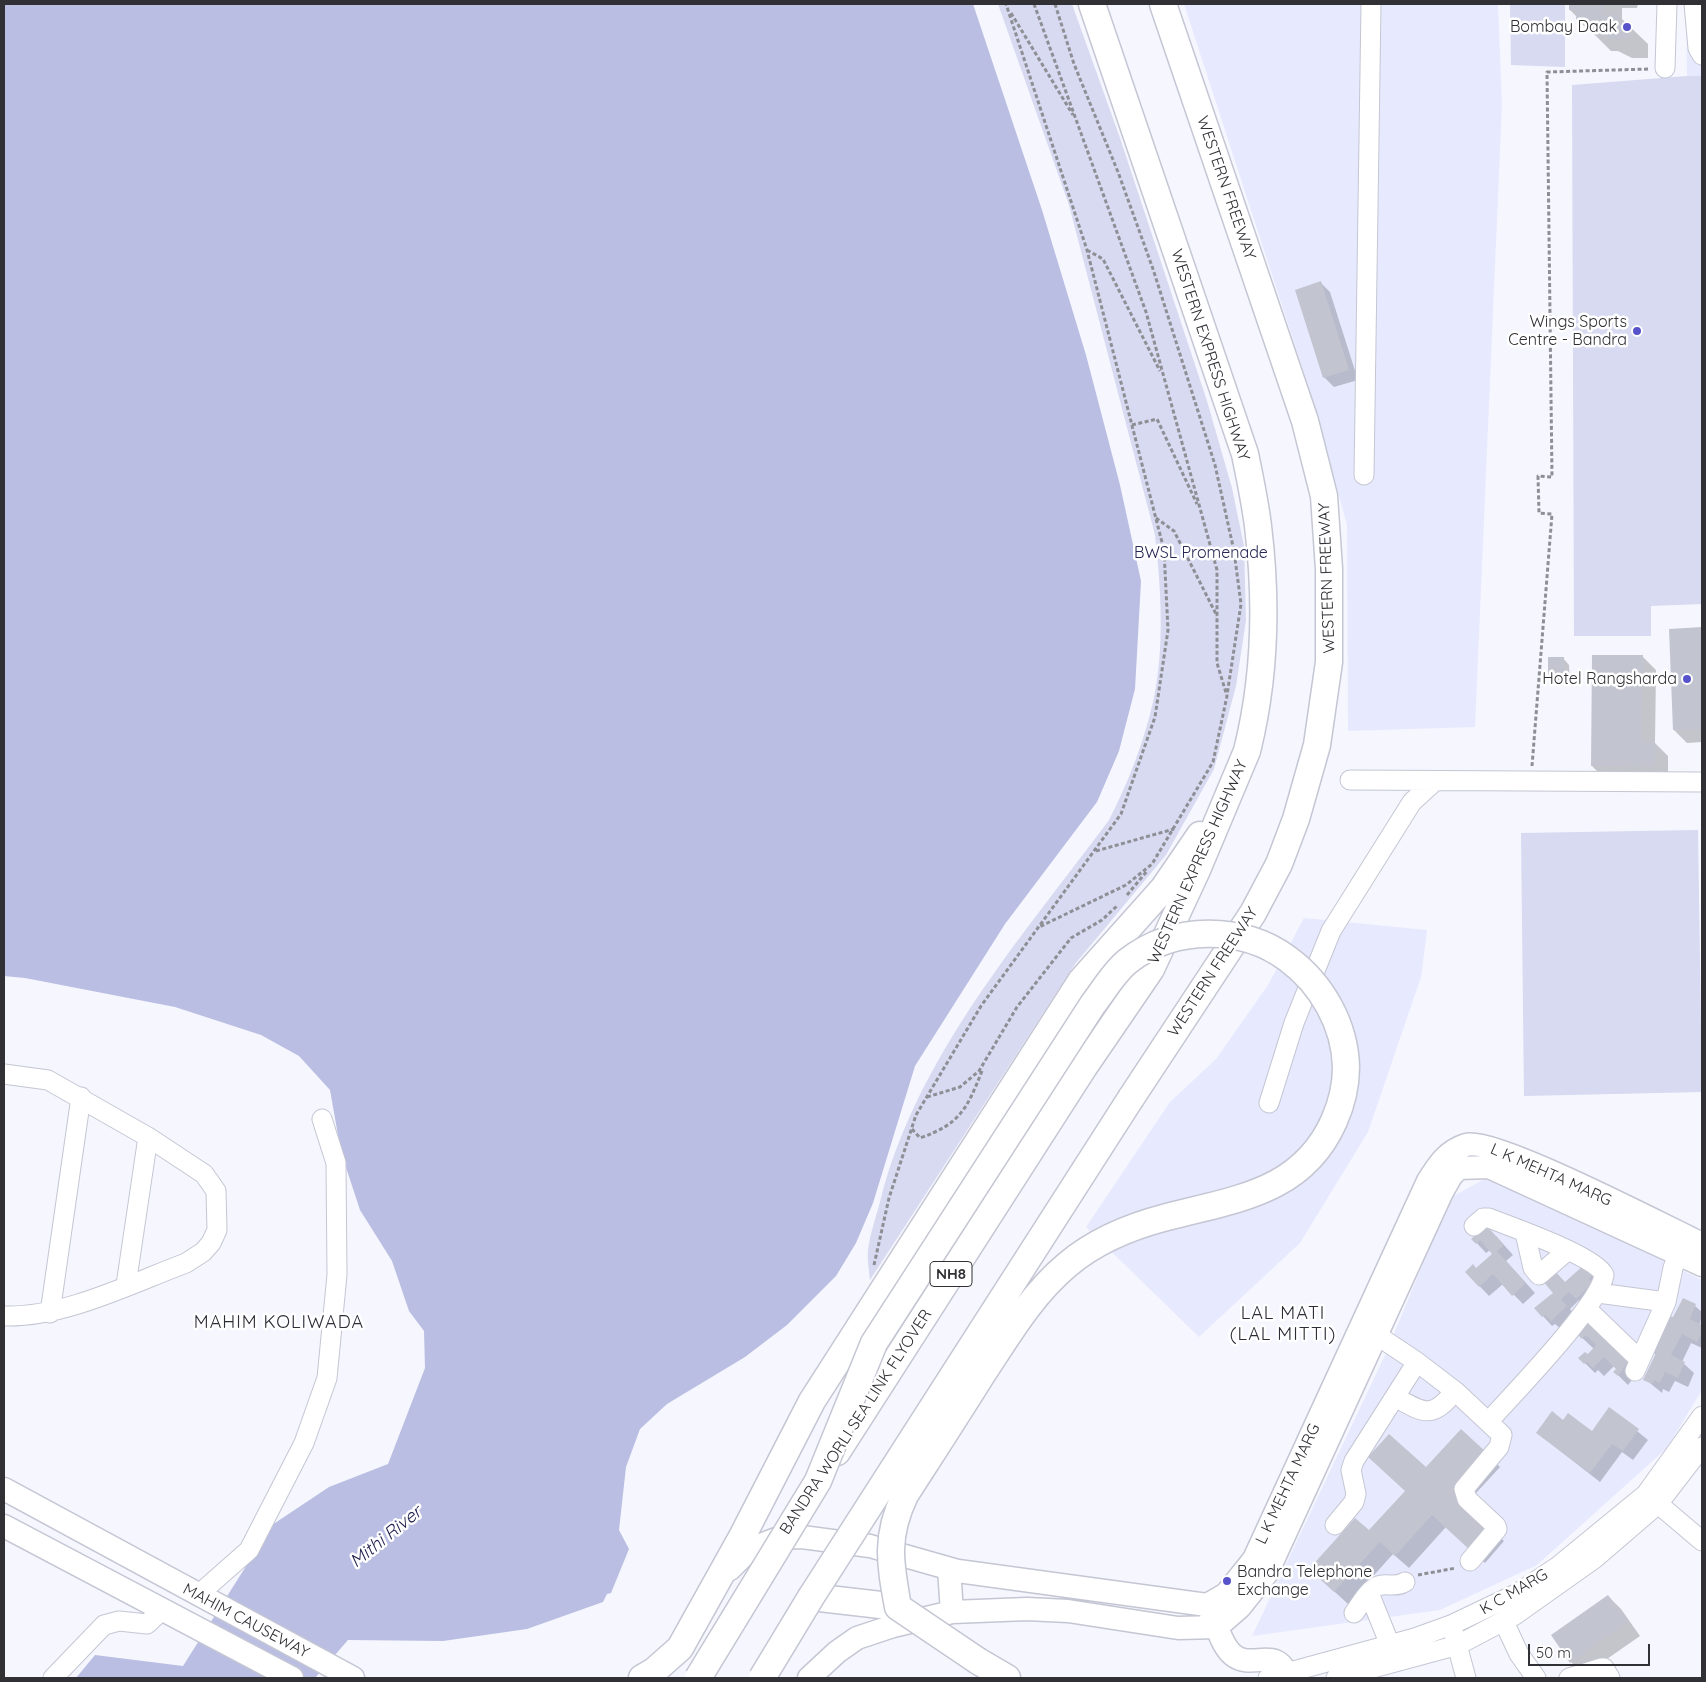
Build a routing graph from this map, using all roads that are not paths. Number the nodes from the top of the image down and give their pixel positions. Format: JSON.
{"nodes":[{"id":1,"x":1092,"y":4,"type":"edge"},
{"id":2,"x":1163,"y":4,"type":"edge"},
{"id":3,"x":1372,"y":4,"type":"edge"},
{"id":4,"x":1666,"y":4,"type":"edge"},
{"id":5,"x":1694,"y":4,"type":"edge"},
{"id":6,"x":1702,"y":55,"type":"edge"},
{"id":7,"x":1665,"y":68,"type":"road end"},
{"id":8,"x":1364,"y":476,"type":"dead end"},
{"id":9,"x":1243,"y":760,"type":"junction"},
{"id":10,"x":1350,"y":780,"type":"dead end"},
{"id":11,"x":1435,"y":781,"type":"junction"},
{"id":12,"x":1702,"y":782,"type":"edge"},
{"id":13,"x":1084,"y":1067,"type":"joint"},
{"id":14,"x":4,"y":1074,"type":"edge"},
{"id":15,"x":81,"y":1097,"type":"junction"},
{"id":16,"x":1270,"y":1103,"type":"dead end"},
{"id":17,"x":322,"y":1119,"type":"dead end"},
{"id":18,"x":148,"y":1137,"type":"junction"},
{"id":19,"x":1474,"y":1226,"type":"dead end"},
{"id":20,"x":1525,"y":1233,"type":"junction"},
{"id":21,"x":1659,"y":1234,"type":"junction"},
{"id":22,"x":1702,"y":1244,"type":"edge"},
{"id":23,"x":1568,"y":1250,"type":"junction"},
{"id":24,"x":1678,"y":1254,"type":"junction"},
{"id":25,"x":1702,"y":1265,"type":"edge"},
{"id":26,"x":126,"y":1285,"type":"junction"},
{"id":27,"x":1598,"y":1293,"type":"junction"},
{"id":28,"x":1666,"y":1302,"type":"junction"},
{"id":29,"x":1586,"y":1309,"type":"junction"},
{"id":30,"x":50,"y":1312,"type":"junction"},
{"id":31,"x":4,"y":1316,"type":"edge"},
{"id":32,"x":1369,"y":1330,"type":"junction"},
{"id":33,"x":1418,"y":1362,"type":"junction"},
{"id":34,"x":1455,"y":1391,"type":"junction"},
{"id":35,"x":1395,"y":1397,"type":"junction"},
{"id":36,"x":1702,"y":1416,"type":"edge"},
{"id":37,"x":1489,"y":1422,"type":"junction"},
{"id":38,"x":1696,"y":1451,"type":"edge"},
{"id":39,"x":818,"y":1481,"type":"junction"},
{"id":40,"x":4,"y":1489,"type":"edge"},
{"id":41,"x":1652,"y":1499,"type":"junction"},
{"id":42,"x":1334,"y":1525,"type":"dead end"},
{"id":43,"x":4,"y":1526,"type":"edge"},
{"id":44,"x":1702,"y":1541,"type":"edge"},
{"id":45,"x":1470,"y":1561,"type":"road end"},
{"id":46,"x":949,"y":1569,"type":"junction"},
{"id":47,"x":1030,"y":1580,"type":"junction"},
{"id":48,"x":1405,"y":1582,"type":"road end"},
{"id":49,"x":1369,"y":1593,"type":"junction"},
{"id":50,"x":710,"y":1596,"type":"junction"},
{"id":51,"x":811,"y":1597,"type":"junction"},
{"id":52,"x":206,"y":1599,"type":"junction"},
{"id":53,"x":1208,"y":1605,"type":"junction"},
{"id":54,"x":898,"y":1607,"type":"junction"},
{"id":55,"x":1027,"y":1608,"type":"junction"},
{"id":56,"x":163,"y":1609,"type":"junction"},
{"id":57,"x":952,"y":1612,"type":"junction"},
{"id":58,"x":1354,"y":1612,"type":"dead end"},
{"id":59,"x":1508,"y":1612,"type":"junction"},
{"id":60,"x":1451,"y":1625,"type":"junction"},
{"id":61,"x":1217,"y":1626,"type":"junction"},
{"id":62,"x":1390,"y":1645,"type":"junction"},
{"id":63,"x":1458,"y":1646,"type":"junction"},
{"id":64,"x":347,"y":1675,"type":"edge"},
{"id":65,"x":1281,"y":1677,"type":"edge"},
{"id":66,"x":53,"y":1678,"type":"edge"},
{"id":67,"x":292,"y":1678,"type":"edge"},
{"id":68,"x":642,"y":1678,"type":"edge"},
{"id":69,"x":698,"y":1678,"type":"edge"},
{"id":70,"x":762,"y":1678,"type":"edge"},
{"id":71,"x":809,"y":1678,"type":"edge"},
{"id":72,"x":1007,"y":1678,"type":"edge"},
{"id":73,"x":1336,"y":1678,"type":"edge"},
{"id":74,"x":1466,"y":1678,"type":"edge"},
{"id":75,"x":1536,"y":1678,"type":"edge"},
{"id":76,"x":1569,"y":1678,"type":"edge"},
{"id":77,"x":1610,"y":1678,"type":"edge"}],
"edges":[{"from":1,"to":9,"type":"highway","name":"WESTERN EXPRESS HIGHWAY"},
{"from":2,"to":51,"type":"highway","name":"WESTERN FREEWAY","bridge":true},
{"from":3,"to":8,"type":"street"},
{"from":4,"to":7,"type":"street"},
{"from":5,"to":6,"type":"street"},
{"from":9,"to":13,"type":"highway","name":"WESTERN EXPRESS HIGHWAY"},
{"from":9,"to":50,"type":"highway"},
{"from":10,"to":11,"type":"street"},
{"from":11,"to":12,"type":"street"},
{"from":11,"to":16,"type":"street"},
{"from":13,"to":39,"type":"highway","name":"BANDRA WORLI SEA LINK FLYOVER","number":"NH8","bridge":true},
{"from":14,"to":15,"type":"street"},
{"from":15,"to":18,"type":"street"},
{"from":15,"to":30,"type":"street"},
{"from":17,"to":52,"type":"street"},
{"from":18,"to":26,"type":"street"},
{"from":18,"to":26,"type":"street"},
{"from":19,"to":20,"type":"street"},
{"from":20,"to":23,"type":"street"},
{"from":20,"to":23,"type":"street"},
{"from":21,"to":22,"type":"main road","name":"L K MEHTA MARG"},
{"from":21,"to":24,"type":"main road","name":"L K MEHTA MARG"},
{"from":21,"to":32,"type":"main road","name":"L K MEHTA MARG"},
{"from":23,"to":27,"type":"street"},
{"from":24,"to":25,"type":"main road","name":"L K MEHTA MARG"},
{"from":24,"to":28,"type":"street"},
{"from":26,"to":30,"type":"street"},
{"from":27,"to":28,"type":"street"},
{"from":27,"to":29,"type":"street"},
{"from":28,"to":29,"type":"street"},
{"from":29,"to":37,"type":"street"},
{"from":30,"to":31,"type":"street"},
{"from":32,"to":33,"type":"street"},
{"from":32,"to":53,"type":"main road","name":"L K MEHTA MARG"},
{"from":32,"to":61,"type":"main road","name":"L K MEHTA MARG"},
{"from":33,"to":34,"type":"street"},
{"from":33,"to":35,"type":"street"},
{"from":34,"to":35,"type":"street"},
{"from":34,"to":37,"type":"street"},
{"from":35,"to":42,"type":"street"},
{"from":36,"to":38,"type":"street","name":"K C MARG"},
{"from":37,"to":45,"type":"street"},
{"from":38,"to":41,"type":"street","name":"K C MARG"},
{"from":39,"to":54,"type":"highway","bridge":true},
{"from":39,"to":69,"type":"highway","name":"BANDRA WORLI SEA LINK FLYOVER","bridge":true},
{"from":40,"to":52,"type":"main road","name":"MAHIM CAUSEWAY"},
{"from":41,"to":44,"type":"street"},
{"from":41,"to":59,"type":"street","name":"K C MARG"},
{"from":43,"to":56,"type":"main road","name":"MAHIM CAUSEWAY"},
{"from":46,"to":47,"type":"main road"},
{"from":46,"to":50,"type":"main road"},
{"from":46,"to":57,"type":"main road"},
{"from":47,"to":53,"type":"main road"},
{"from":47,"to":55,"type":"main road"},
{"from":48,"to":49,"type":"street"},
{"from":49,"to":58,"type":"street"},
{"from":49,"to":62,"type":"street"},
{"from":50,"to":68,"type":"highway"},
{"from":51,"to":54,"type":"highway"},
{"from":51,"to":70,"type":"highway","bridge":true},
{"from":52,"to":64,"type":"main road","name":"MAHIM CAUSEWAY"},
{"from":53,"to":61,"type":"main road"},
{"from":54,"to":72,"type":"highway","bridge":true},
{"from":55,"to":57,"type":"main road"},
{"from":55,"to":61,"type":"main road"},
{"from":56,"to":66,"type":"street"},
{"from":56,"to":67,"type":"main road","name":"MAHIM CAUSEWAY"},
{"from":57,"to":71,"type":"main road"},
{"from":59,"to":60,"type":"street","name":"K C MARG"},
{"from":59,"to":63,"type":"street","name":"K C MARG"},
{"from":59,"to":75,"type":"street"},
{"from":60,"to":62,"type":"street","name":"K C MARG"},
{"from":60,"to":63,"type":"street"},
{"from":61,"to":65,"type":"main road"},
{"from":62,"to":65,"type":"street","name":"K C MARG"},
{"from":63,"to":73,"type":"street","name":"K C MARG"},
{"from":63,"to":74,"type":"street"},
{"from":76,"to":77,"type":"street"}]}
